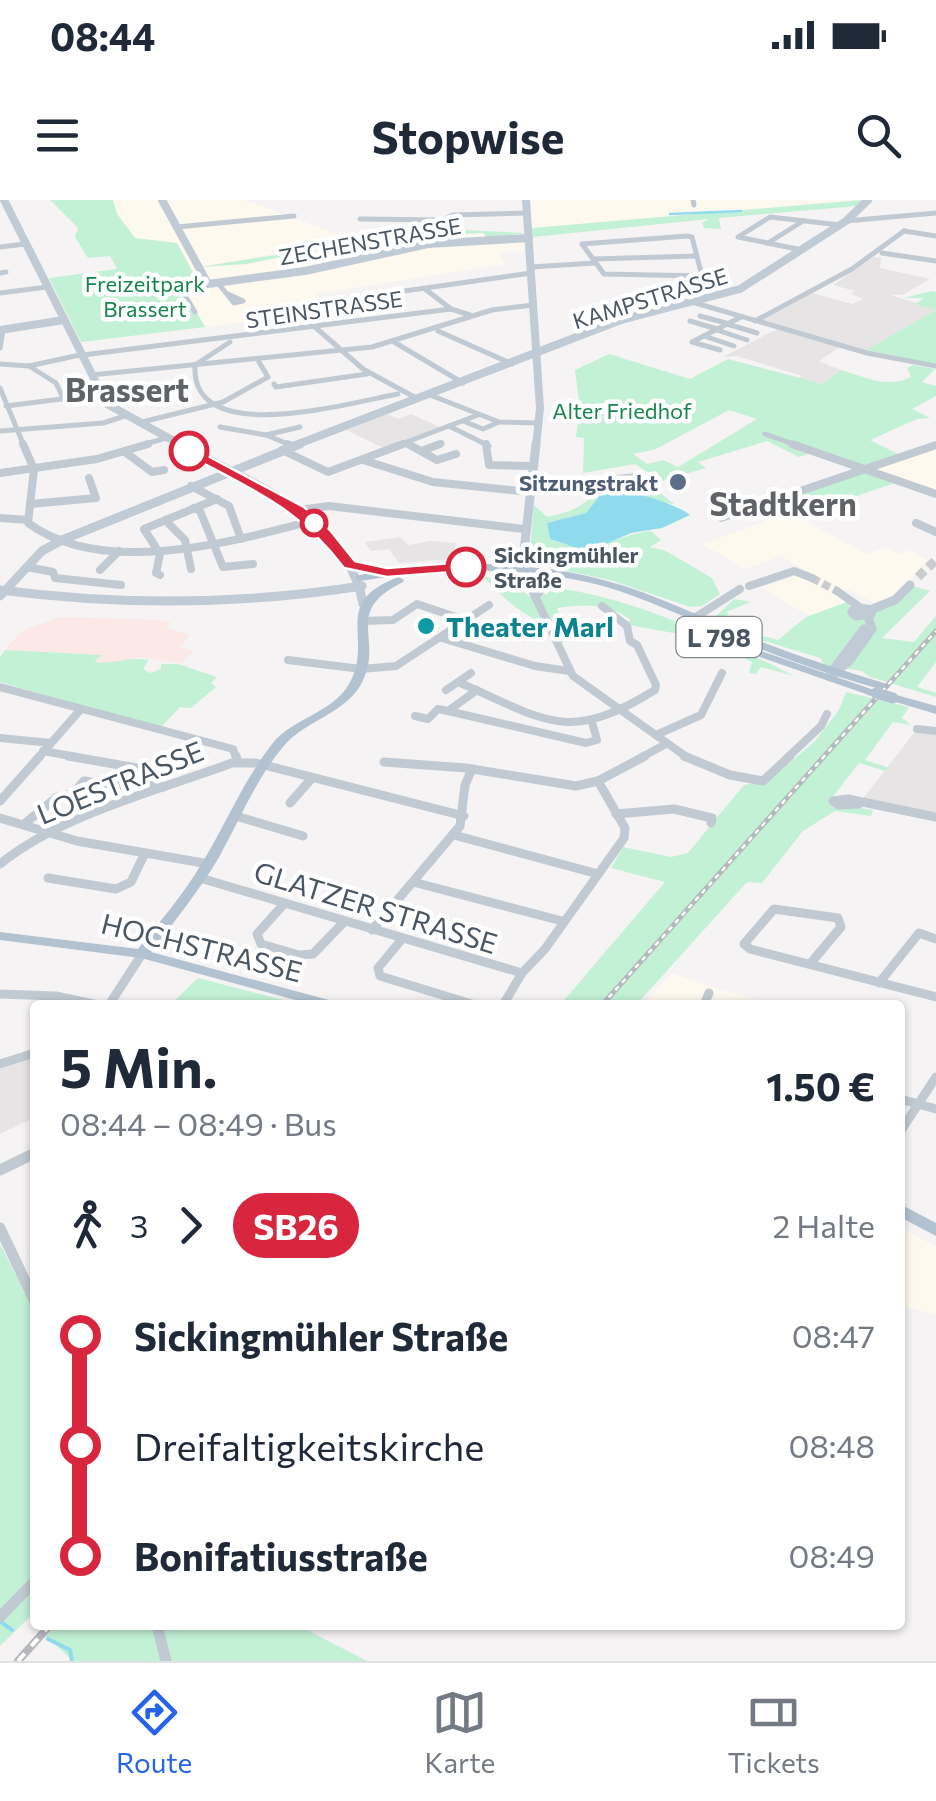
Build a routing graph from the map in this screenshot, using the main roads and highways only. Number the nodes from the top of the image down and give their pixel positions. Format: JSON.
{"nodes":[{"id":1,"x":350,"y":565,"type":"road end"},
{"id":2,"x":524,"y":573,"type":"junction"},
{"id":3,"x":397,"y":576,"type":"junction"},
{"id":4,"x":362,"y":591,"type":"junction"},
{"id":5,"x":695,"y":621,"type":"junction"},
{"id":6,"x":836,"y":674,"type":"junction"},
{"id":7,"x":863,"y":680,"type":"joint"},
{"id":8,"x":880,"y":690,"type":"junction"},
{"id":9,"x":896,"y":694,"type":"junction"},
{"id":10,"x":936,"y":701,"type":"edge"},
{"id":11,"x":936,"y":710,"type":"edge"},
{"id":12,"x":0,"y":936,"type":"edge"},
{"id":13,"x":142,"y":954,"type":"junction"},
{"id":14,"x":312,"y":1000,"type":"edge"},
{"id":15,"x":905,"y":1213,"type":"edge"},
{"id":16,"x":936,"y":1230,"type":"edge"}],
"edges":[{"from":1,"to":3,"type":"main road","number":"L 798"},
{"from":2,"to":3,"type":"main road","number":"L 798"},
{"from":2,"to":5,"type":"main road","number":"L 798"},
{"from":2,"to":5,"type":"main road","number":"L 798"},
{"from":3,"to":4,"type":"main road","number":"L 798"},
{"from":3,"to":4,"type":"main road","number":"L 798"},
{"from":4,"to":13,"type":"main road"},
{"from":5,"to":6,"type":"main road","number":"L 798"},
{"from":5,"to":6,"type":"main road","number":"L 798"},
{"from":6,"to":7,"type":"main road"},
{"from":6,"to":8,"type":"main road"},
{"from":7,"to":8,"type":"main road"},
{"from":8,"to":9,"type":"main road","bridge":true},
{"from":9,"to":10,"type":"main road"},
{"from":9,"to":11,"type":"main road"},
{"from":12,"to":13,"type":"main road","name":"HOCHSTRASSE"},
{"from":13,"to":14,"type":"main road","name":"HOCHSTRASSE"},
{"from":15,"to":16,"type":"main road"}]}
